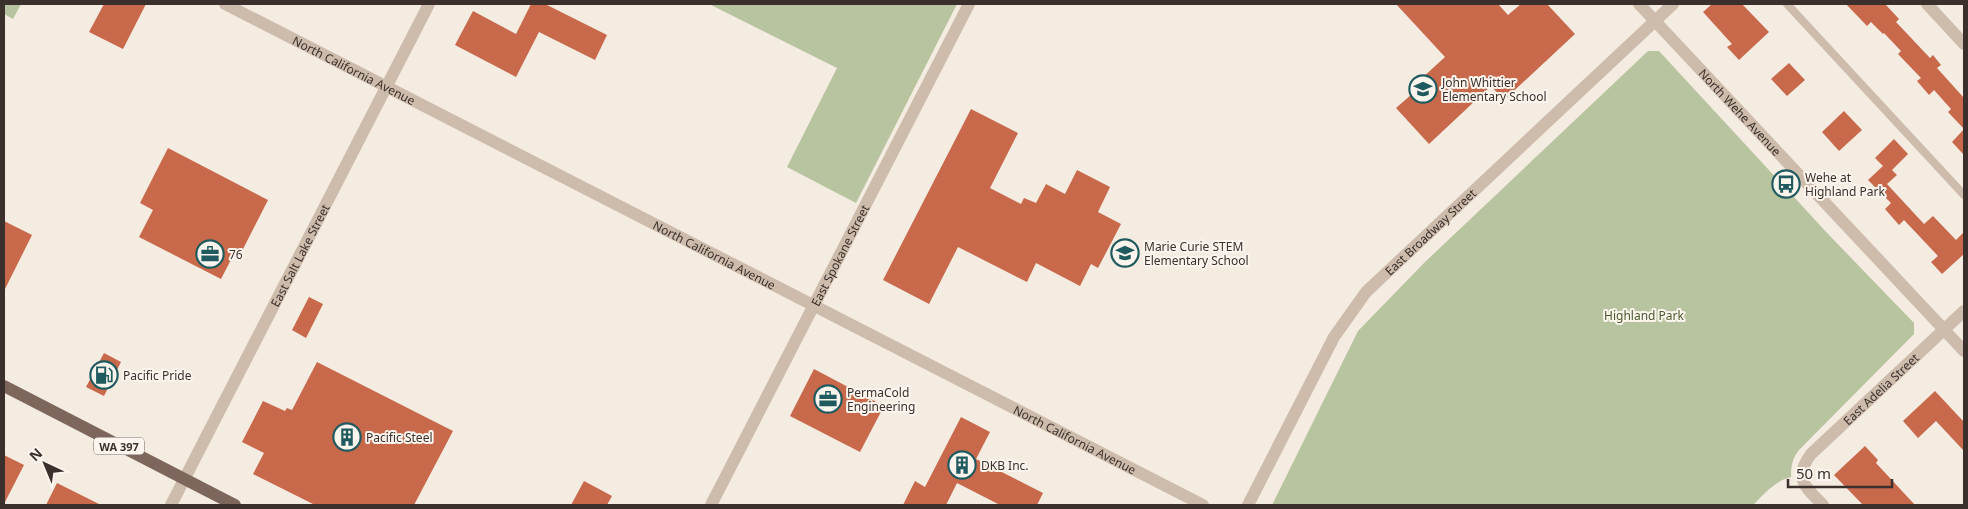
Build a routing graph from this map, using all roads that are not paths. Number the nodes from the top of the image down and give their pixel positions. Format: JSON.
{"nodes":[{"id":1,"x":224,"y":4,"type":"edge"},
{"id":2,"x":429,"y":4,"type":"edge"},
{"id":3,"x":969,"y":4,"type":"edge"},
{"id":4,"x":1639,"y":4,"type":"edge"},
{"id":5,"x":1673,"y":4,"type":"edge"},
{"id":6,"x":1786,"y":4,"type":"edge"},
{"id":7,"x":1927,"y":4,"type":"edge"},
{"id":8,"x":1655,"y":21,"type":"junction"},
{"id":9,"x":1964,"y":44,"type":"edge"},
{"id":10,"x":386,"y":87,"type":"junction"},
{"id":11,"x":1964,"y":195,"type":"edge"},
{"id":12,"x":814,"y":306,"type":"junction"},
{"id":13,"x":1964,"y":311,"type":"edge"},
{"id":14,"x":1944,"y":330,"type":"junction"},
{"id":15,"x":1964,"y":352,"type":"edge"},
{"id":16,"x":4,"y":386,"type":"edge"},
{"id":17,"x":184,"y":479,"type":"junction"},
{"id":18,"x":171,"y":505,"type":"edge"},
{"id":19,"x":234,"y":505,"type":"edge"},
{"id":20,"x":711,"y":505,"type":"edge"},
{"id":21,"x":1204,"y":505,"type":"edge"},
{"id":22,"x":1248,"y":505,"type":"edge"},
{"id":23,"x":1823,"y":505,"type":"edge"}],
"edges":[{"from":1,"to":10,"type":"street","name":"North California Avenue"},
{"from":2,"to":10,"type":"street","name":"East Salt Lake Street"},
{"from":3,"to":12,"type":"street","name":"East Spokane Street"},
{"from":4,"to":8,"type":"street","name":"North Wehe Avenue"},
{"from":5,"to":8,"type":"street","name":"East Broadway Street"},
{"from":6,"to":11,"type":"lane"},
{"from":7,"to":9,"type":"street"},
{"from":8,"to":14,"type":"street","name":"North Wehe Avenue"},
{"from":8,"to":22,"type":"street","name":"East Broadway Street"},
{"from":10,"to":12,"type":"street","name":"North California Avenue"},
{"from":10,"to":17,"type":"street","name":"East Salt Lake Street"},
{"from":12,"to":20,"type":"street","name":"East Spokane Street"},
{"from":12,"to":21,"type":"street","name":"North California Avenue"},
{"from":13,"to":14,"type":"street","name":"East Adelia Street"},
{"from":14,"to":15,"type":"street","name":"North Wehe Avenue"},
{"from":14,"to":23,"type":"street","name":"East Adelia Street"},
{"from":16,"to":17,"type":"main road","number":"WA 397"},
{"from":17,"to":18,"type":"street","name":"East Salt Lake Street"},
{"from":17,"to":19,"type":"main road","number":"WA 397"}]}
